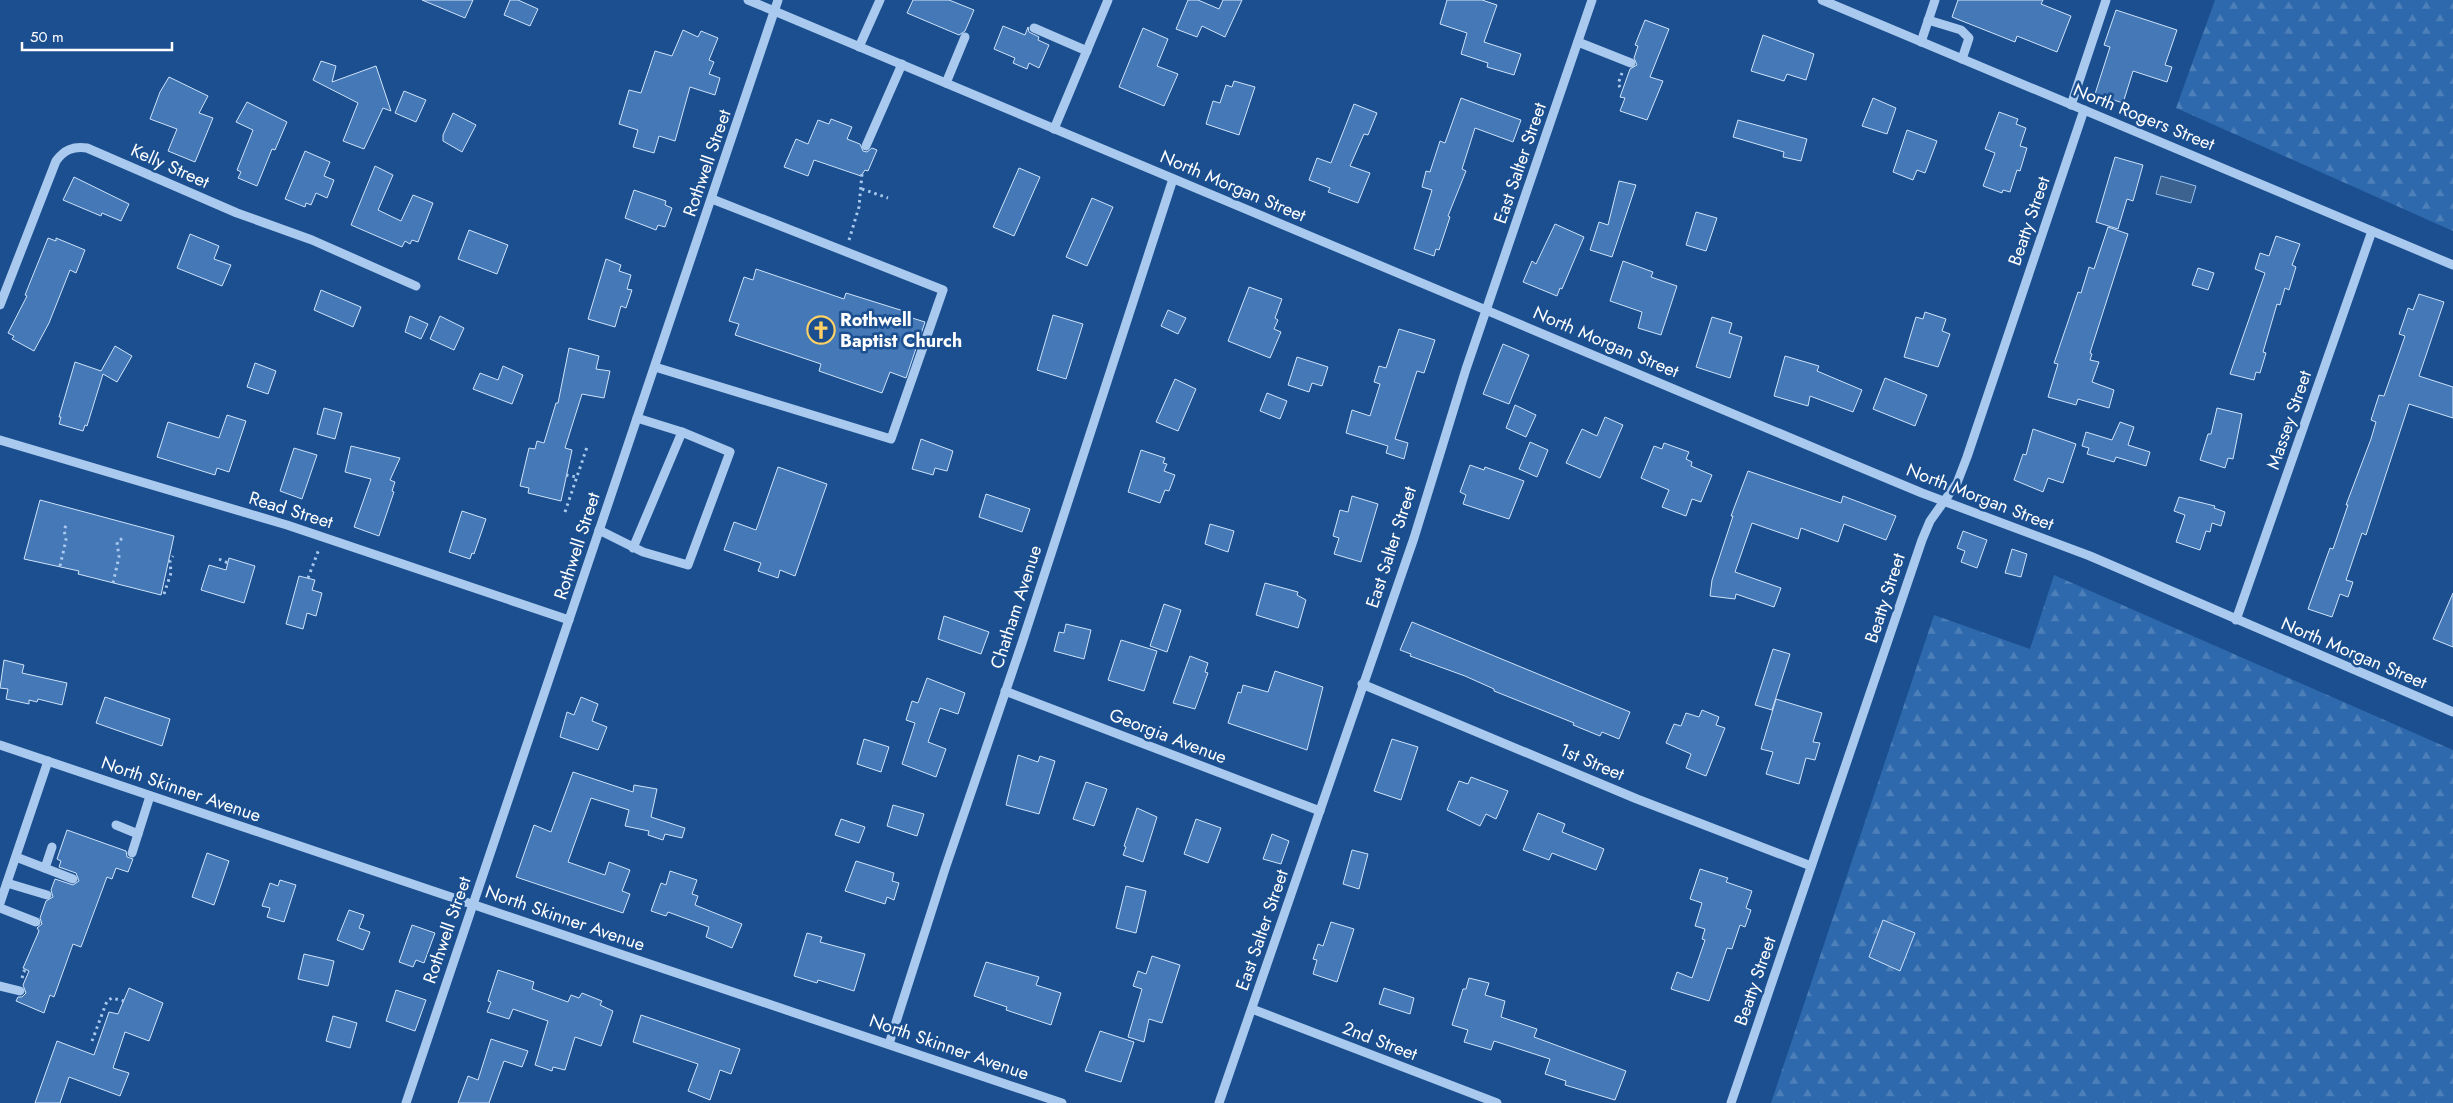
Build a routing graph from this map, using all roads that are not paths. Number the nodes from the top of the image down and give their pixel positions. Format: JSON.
{"nodes":[{"id":1,"x":748,"y":0,"type":"edge"},
{"id":2,"x":778,"y":0,"type":"edge"},
{"id":3,"x":880,"y":0,"type":"edge"},
{"id":4,"x":1108,"y":0,"type":"edge"},
{"id":5,"x":1592,"y":0,"type":"edge"},
{"id":6,"x":1822,"y":0,"type":"edge"},
{"id":7,"x":1935,"y":0,"type":"edge"},
{"id":8,"x":2106,"y":0,"type":"edge"},
{"id":9,"x":774,"y":11,"type":"junction"},
{"id":10,"x":1928,"y":20,"type":"junction"},
{"id":11,"x":1034,"y":28,"type":"dead end"},
{"id":12,"x":965,"y":37,"type":"dead end"},
{"id":13,"x":1578,"y":42,"type":"junction"},
{"id":14,"x":1920,"y":42,"type":"junction"},
{"id":15,"x":859,"y":46,"type":"junction"},
{"id":16,"x":1087,"y":50,"type":"junction"},
{"id":17,"x":1962,"y":59,"type":"junction"},
{"id":18,"x":1631,"y":63,"type":"dead end"},
{"id":19,"x":902,"y":64,"type":"junction"},
{"id":20,"x":946,"y":83,"type":"junction"},
{"id":21,"x":2071,"y":104,"type":"junction"},
{"id":22,"x":2084,"y":110,"type":"junction"},
{"id":23,"x":1054,"y":129,"type":"junction"},
{"id":24,"x":866,"y":146,"type":"dead end"},
{"id":25,"x":1173,"y":179,"type":"junction"},
{"id":26,"x":712,"y":199,"type":"junction"},
{"id":27,"x":2372,"y":231,"type":"junction"},
{"id":28,"x":2453,"y":265,"type":"edge"},
{"id":29,"x":416,"y":286,"type":"dead end"},
{"id":30,"x":0,"y":305,"type":"edge"},
{"id":31,"x":1487,"y":310,"type":"junction"},
{"id":32,"x":655,"y":367,"type":"junction"},
{"id":33,"x":637,"y":418,"type":"junction"},
{"id":34,"x":682,"y":432,"type":"junction"},
{"id":35,"x":0,"y":440,"type":"edge"},
{"id":36,"x":1945,"y":501,"type":"junction"},
{"id":37,"x":599,"y":530,"type":"junction"},
{"id":38,"x":633,"y":548,"type":"junction"},
{"id":39,"x":569,"y":620,"type":"junction"},
{"id":40,"x":2236,"y":620,"type":"junction"},
{"id":41,"x":1362,"y":684,"type":"junction"},
{"id":42,"x":1005,"y":691,"type":"junction"},
{"id":43,"x":2453,"y":712,"type":"edge"},
{"id":44,"x":0,"y":745,"type":"edge"},
{"id":45,"x":48,"y":761,"type":"junction"},
{"id":46,"x":150,"y":796,"type":"junction"},
{"id":47,"x":1320,"y":811,"type":"junction"},
{"id":48,"x":116,"y":825,"type":"dead end"},
{"id":49,"x":138,"y":834,"type":"junction"},
{"id":50,"x":52,"y":847,"type":"dead end"},
{"id":51,"x":132,"y":853,"type":"dead end"},
{"id":52,"x":16,"y":857,"type":"junction"},
{"id":53,"x":1811,"y":866,"type":"junction"},
{"id":54,"x":45,"y":868,"type":"junction"},
{"id":55,"x":73,"y":879,"type":"dead end"},
{"id":56,"x":7,"y":883,"type":"junction"},
{"id":57,"x":46,"y":895,"type":"dead end"},
{"id":58,"x":0,"y":903,"type":"edge"},
{"id":59,"x":473,"y":904,"type":"junction"},
{"id":60,"x":0,"y":908,"type":"edge"},
{"id":61,"x":36,"y":922,"type":"dead end"},
{"id":62,"x":0,"y":986,"type":"edge"},
{"id":63,"x":20,"y":991,"type":"dead end"},
{"id":64,"x":1252,"y":1009,"type":"junction"},
{"id":65,"x":889,"y":1044,"type":"junction"},
{"id":66,"x":406,"y":1103,"type":"edge"},
{"id":67,"x":1062,"y":1103,"type":"edge"},
{"id":68,"x":1219,"y":1103,"type":"edge"},
{"id":69,"x":1497,"y":1103,"type":"edge"},
{"id":70,"x":1731,"y":1103,"type":"edge"}],
"edges":[{"from":1,"to":9,"type":"street","name":"North Morgan Street"},
{"from":2,"to":9,"type":"street","name":"Rothwell Street"},
{"from":3,"to":15,"type":"street"},
{"from":4,"to":16,"type":"street"},
{"from":5,"to":13,"type":"street","name":"East Salter Street"},
{"from":6,"to":14,"type":"street","name":"North Rogers Street"},
{"from":7,"to":10,"type":"street"},
{"from":8,"to":21,"type":"street"},
{"from":9,"to":15,"type":"street","name":"North Morgan Street"},
{"from":9,"to":26,"type":"street","name":"Rothwell Street"},
{"from":10,"to":14,"type":"street"},
{"from":10,"to":17,"type":"street"},
{"from":11,"to":16,"type":"street"},
{"from":12,"to":20,"type":"street"},
{"from":13,"to":18,"type":"street"},
{"from":13,"to":31,"type":"street","name":"East Salter Street"},
{"from":14,"to":17,"type":"street","name":"North Rogers Street"},
{"from":15,"to":19,"type":"street","name":"North Morgan Street"},
{"from":16,"to":23,"type":"street"},
{"from":17,"to":21,"type":"street","name":"North Rogers Street"},
{"from":19,"to":20,"type":"street","name":"North Morgan Street"},
{"from":19,"to":24,"type":"street"},
{"from":20,"to":23,"type":"street","name":"North Morgan Street"},
{"from":21,"to":22,"type":"street","name":"North Rogers Street"},
{"from":22,"to":27,"type":"street","name":"North Rogers Street"},
{"from":22,"to":36,"type":"street","name":"Beatty Street"},
{"from":23,"to":25,"type":"street","name":"North Morgan Street"},
{"from":25,"to":31,"type":"street","name":"North Morgan Street"},
{"from":25,"to":42,"type":"street","name":"Chatham Avenue"},
{"from":26,"to":32,"type":"street","name":"Rothwell Street"},
{"from":26,"to":32,"type":"street"},
{"from":27,"to":28,"type":"street","name":"North Rogers Street"},
{"from":27,"to":40,"type":"street","name":"Massey Street"},
{"from":29,"to":30,"type":"street","name":"Kelly Street"},
{"from":31,"to":36,"type":"street","name":"North Morgan Street"},
{"from":31,"to":41,"type":"street","name":"East Salter Street"},
{"from":32,"to":33,"type":"street","name":"Rothwell Street"},
{"from":33,"to":34,"type":"street"},
{"from":33,"to":37,"type":"street","name":"Rothwell Street"},
{"from":34,"to":38,"type":"street"},
{"from":34,"to":38,"type":"street"},
{"from":35,"to":39,"type":"street","name":"Read Street"},
{"from":36,"to":40,"type":"street","name":"North Morgan Street"},
{"from":36,"to":53,"type":"street","name":"Beatty Street"},
{"from":37,"to":38,"type":"street"},
{"from":37,"to":39,"type":"street","name":"Rothwell Street"},
{"from":39,"to":59,"type":"street","name":"Rothwell Street"},
{"from":40,"to":43,"type":"street","name":"North Morgan Street"},
{"from":41,"to":47,"type":"street","name":"East Salter Street"},
{"from":41,"to":53,"type":"street","name":"1st Street"},
{"from":42,"to":47,"type":"street","name":"Georgia Avenue"},
{"from":42,"to":65,"type":"street","name":"Chatham Avenue"},
{"from":44,"to":45,"type":"street","name":"North Skinner Avenue"},
{"from":45,"to":46,"type":"street","name":"North Skinner Avenue"},
{"from":45,"to":52,"type":"street"},
{"from":46,"to":49,"type":"street"},
{"from":46,"to":59,"type":"street","name":"North Skinner Avenue"},
{"from":47,"to":64,"type":"street","name":"East Salter Street"},
{"from":48,"to":49,"type":"street"},
{"from":49,"to":51,"type":"street"},
{"from":50,"to":54,"type":"street"},
{"from":52,"to":54,"type":"street"},
{"from":52,"to":56,"type":"street"},
{"from":53,"to":70,"type":"street","name":"Beatty Street"},
{"from":54,"to":55,"type":"street"},
{"from":56,"to":57,"type":"street"},
{"from":56,"to":58,"type":"street"},
{"from":59,"to":65,"type":"street","name":"North Skinner Avenue"},
{"from":59,"to":66,"type":"street","name":"Rothwell Street"},
{"from":60,"to":61,"type":"street"},
{"from":62,"to":63,"type":"street"},
{"from":64,"to":68,"type":"street","name":"East Salter Street"},
{"from":64,"to":69,"type":"street","name":"2nd Street"},
{"from":65,"to":67,"type":"street","name":"North Skinner Avenue"}]}
